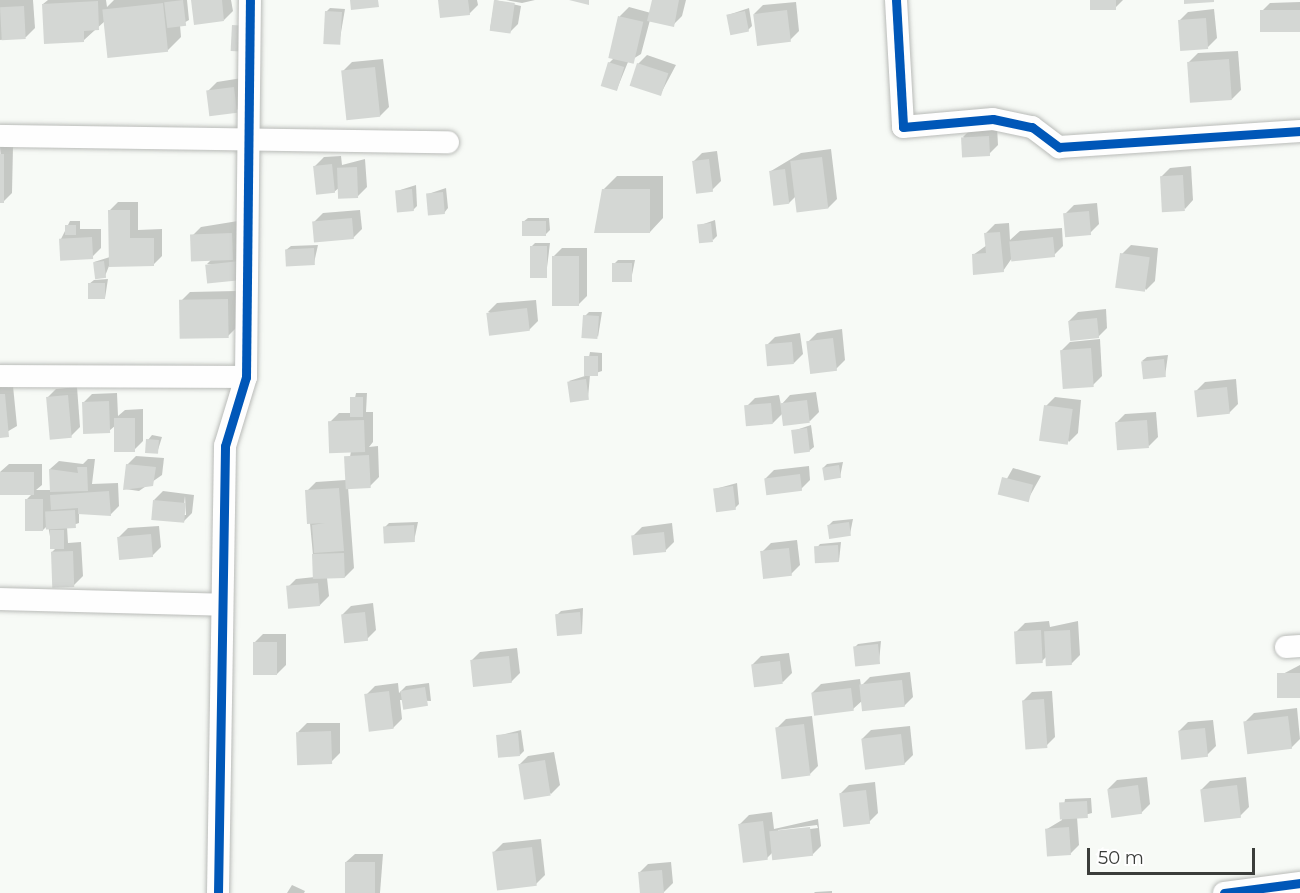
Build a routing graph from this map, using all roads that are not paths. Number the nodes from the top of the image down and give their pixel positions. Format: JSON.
{"nodes":[{"id":1,"x":250,"y":0,"type":"edge"},
{"id":2,"x":897,"y":0,"type":"edge"},
{"id":3,"x":1300,"y":131,"type":"edge"},
{"id":4,"x":0,"y":136,"type":"edge"},
{"id":5,"x":248,"y":141,"type":"junction"},
{"id":6,"x":448,"y":142,"type":"dead end"},
{"id":7,"x":0,"y":376,"type":"edge"},
{"id":8,"x":246,"y":377,"type":"junction"},
{"id":9,"x":0,"y":599,"type":"edge"},
{"id":10,"x":222,"y":604,"type":"junction"},
{"id":11,"x":1300,"y":883,"type":"edge"},
{"id":12,"x":218,"y":893,"type":"edge"},
{"id":13,"x":1224,"y":893,"type":"edge"}],
"edges":[{"from":1,"to":5,"type":"street"},
{"from":2,"to":3,"type":"street"},
{"from":4,"to":5,"type":"street"},
{"from":5,"to":6,"type":"street"},
{"from":5,"to":8,"type":"street"},
{"from":7,"to":8,"type":"street"},
{"from":8,"to":10,"type":"street"},
{"from":9,"to":10,"type":"street"},
{"from":10,"to":12,"type":"street"},
{"from":11,"to":13,"type":"street"}]}
